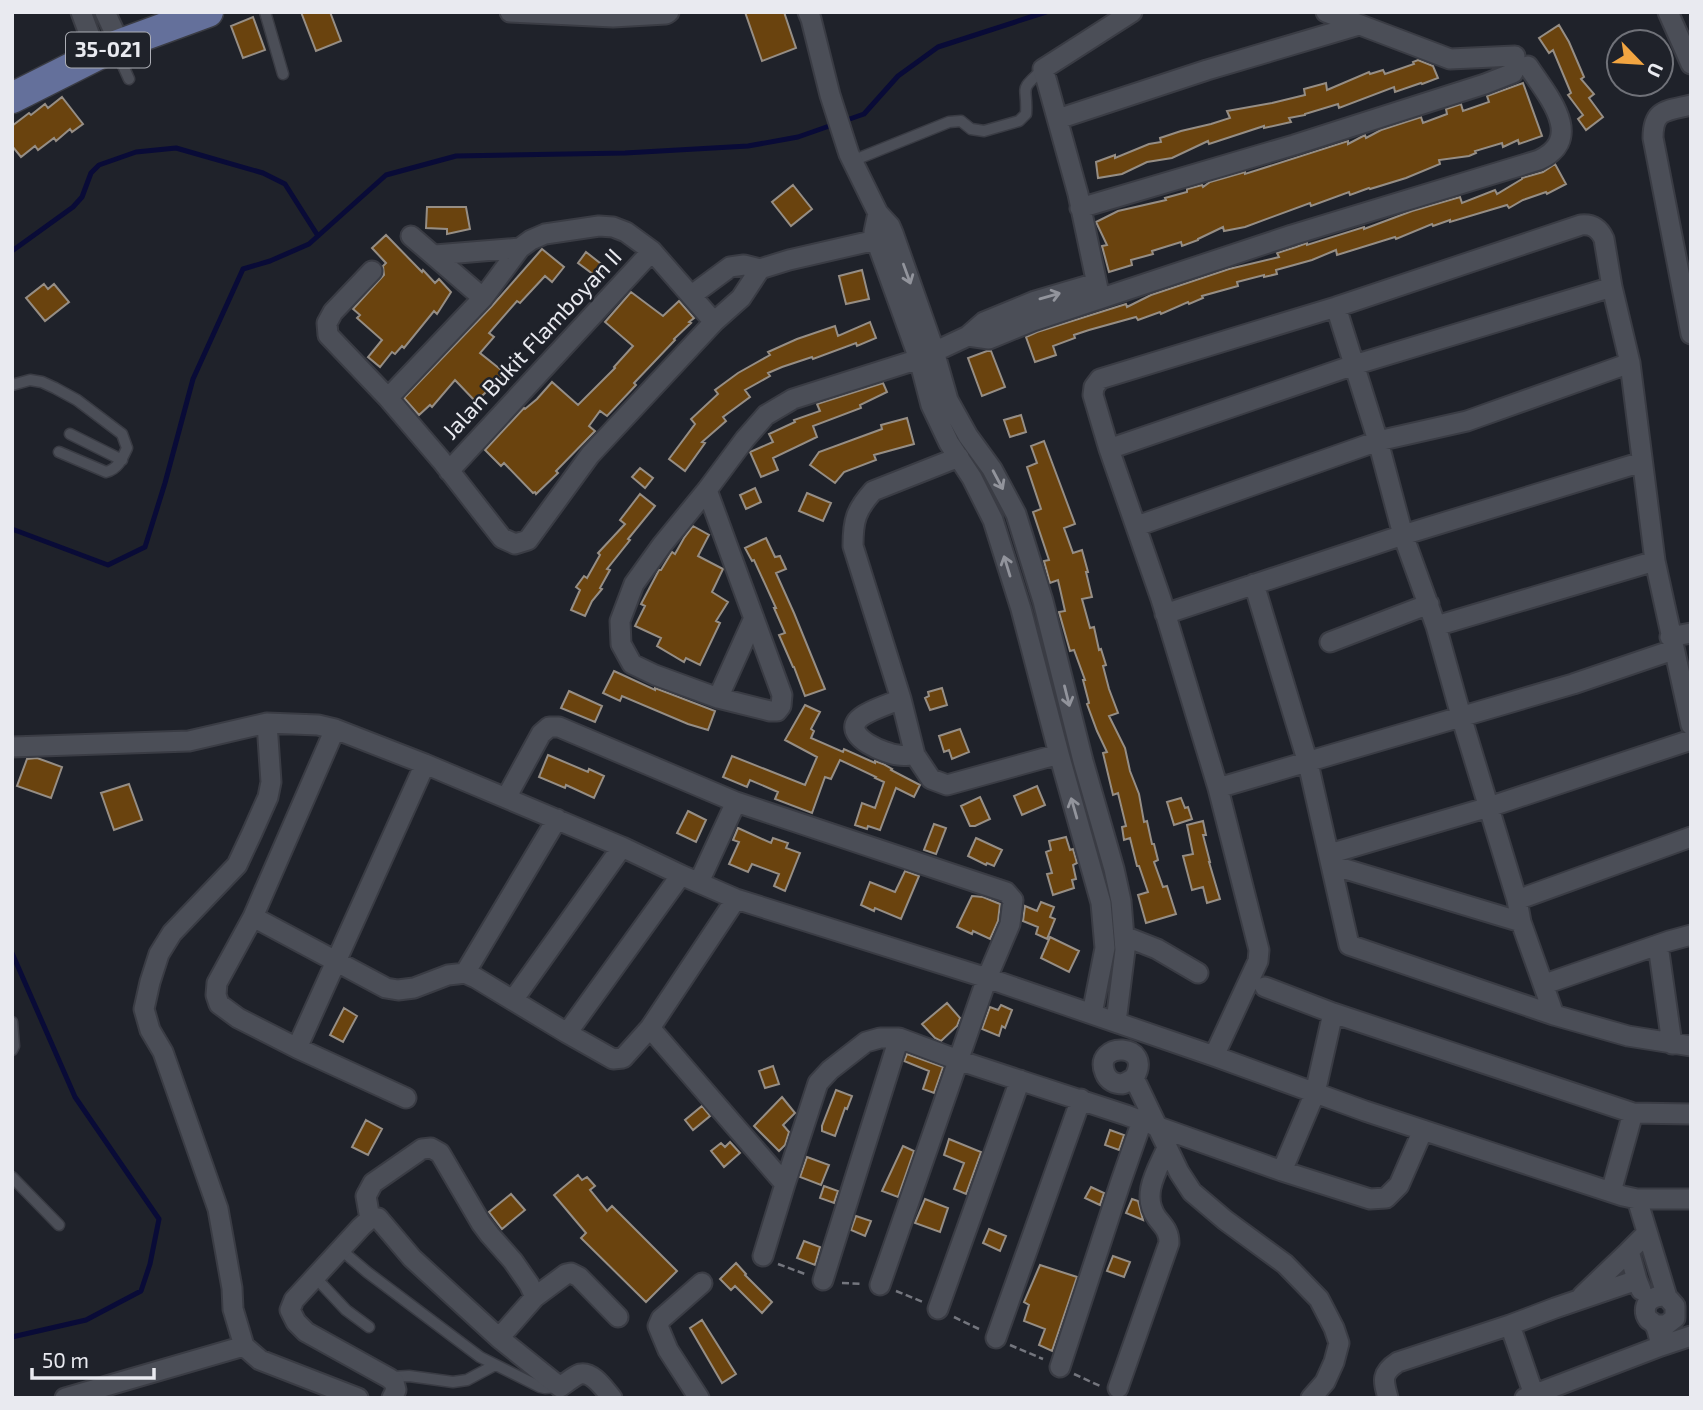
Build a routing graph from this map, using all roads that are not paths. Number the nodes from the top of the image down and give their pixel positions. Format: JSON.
{"nodes":[{"id":1,"x":80,"y":12,"type":"edge"},
{"id":2,"x":104,"y":12,"type":"edge"},
{"id":3,"x":208,"y":12,"type":"edge"},
{"id":4,"x":265,"y":12,"type":"edge"},
{"id":5,"x":510,"y":12,"type":"edge"},
{"id":6,"x":669,"y":12,"type":"edge"},
{"id":7,"x":1132,"y":12,"type":"edge"},
{"id":8,"x":1326,"y":12,"type":"edge"},
{"id":9,"x":1668,"y":12,"type":"edge"},
{"id":10,"x":811,"y":14,"type":"edge"},
{"id":11,"x":1359,"y":25,"type":"junction"},
{"id":12,"x":111,"y":48,"type":"junction"},
{"id":13,"x":1691,"y":64,"type":"edge"},
{"id":14,"x":1519,"y":65,"type":"junction"},
{"id":15,"x":1043,"y":69,"type":"junction"},
{"id":16,"x":284,"y":74,"type":"dead end"},
{"id":17,"x":129,"y":79,"type":"dead end"},
{"id":18,"x":12,"y":98,"type":"edge"},
{"id":19,"x":1691,"y":105,"type":"edge"},
{"id":20,"x":1058,"y":119,"type":"junction"},
{"id":21,"x":850,"y":158,"type":"junction"},
{"id":22,"x":1080,"y":208,"type":"junction"},
{"id":23,"x":411,"y":236,"type":"dead end"},
{"id":24,"x":884,"y":237,"type":"junction"},
{"id":25,"x":520,"y":248,"type":"junction"},
{"id":26,"x":652,"y":251,"type":"junction"},
{"id":27,"x":435,"y":255,"type":"junction"},
{"id":28,"x":760,"y":269,"type":"junction"},
{"id":29,"x":372,"y":271,"type":"dead end"},
{"id":30,"x":1612,"y":287,"type":"junction"},
{"id":31,"x":1098,"y":291,"type":"junction"},
{"id":32,"x":692,"y":295,"type":"junction"},
{"id":33,"x":483,"y":298,"type":"junction"},
{"id":34,"x":1336,"y":307,"type":"junction"},
{"id":35,"x":714,"y":322,"type":"junction"},
{"id":36,"x":1691,"y":334,"type":"edge"},
{"id":37,"x":919,"y":359,"type":"junction"},
{"id":38,"x":1630,"y":363,"type":"junction"},
{"id":39,"x":1354,"y":365,"type":"junction"},
{"id":40,"x":12,"y":385,"type":"edge"},
{"id":41,"x":388,"y":398,"type":"junction"},
{"id":42,"x":70,"y":434,"type":"dead end"},
{"id":43,"x":1378,"y":441,"type":"junction"},
{"id":44,"x":86,"y":442,"type":"junction"},
{"id":45,"x":1109,"y":449,"type":"junction"},
{"id":46,"x":59,"y":452,"type":"dead end"},
{"id":47,"x":959,"y":457,"type":"junction"},
{"id":48,"x":75,"y":460,"type":"junction"},
{"id":49,"x":122,"y":460,"type":"junction"},
{"id":50,"x":1642,"y":462,"type":"junction"},
{"id":51,"x":449,"y":471,"type":"junction"},
{"id":52,"x":707,"y":490,"type":"junction"},
{"id":53,"x":1137,"y":526,"type":"junction"},
{"id":54,"x":1403,"y":535,"type":"junction"},
{"id":55,"x":1655,"y":561,"type":"junction"},
{"id":56,"x":1254,"y":584,"type":"junction"},
{"id":57,"x":1043,"y":601,"type":"junction"},
{"id":58,"x":1429,"y":604,"type":"junction"},
{"id":59,"x":1021,"y":609,"type":"junction"},
{"id":60,"x":1165,"y":614,"type":"junction"},
{"id":61,"x":754,"y":618,"type":"junction"},
{"id":62,"x":1436,"y":626,"type":"junction"},
{"id":63,"x":1691,"y":633,"type":"edge"},
{"id":64,"x":1330,"y":642,"type":"dead end"},
{"id":65,"x":1672,"y":643,"type":"junction"},
{"id":66,"x":718,"y":698,"type":"junction"},
{"id":67,"x":901,"y":699,"type":"junction"},
{"id":68,"x":1461,"y":716,"type":"junction"},
{"id":69,"x":267,"y":723,"type":"junction"},
{"id":70,"x":1691,"y":726,"type":"edge"},
{"id":71,"x":335,"y":729,"type":"junction"},
{"id":72,"x":1691,"y":740,"type":"edge"},
{"id":73,"x":12,"y":747,"type":"edge"},
{"id":74,"x":1059,"y":754,"type":"junction"},
{"id":75,"x":915,"y":755,"type":"junction"},
{"id":76,"x":1308,"y":763,"type":"junction"},
{"id":77,"x":425,"y":764,"type":"junction"},
{"id":78,"x":1218,"y":788,"type":"junction"},
{"id":79,"x":506,"y":798,"type":"junction"},
{"id":80,"x":736,"y":802,"type":"junction"},
{"id":81,"x":1489,"y":807,"type":"junction"},
{"id":82,"x":557,"y":820,"type":"junction"},
{"id":83,"x":1691,"y":837,"type":"edge"},
{"id":84,"x":622,"y":847,"type":"junction"},
{"id":85,"x":1331,"y":860,"type":"junction"},
{"id":86,"x":1114,"y":869,"type":"junction"},
{"id":87,"x":1093,"y":874,"type":"junction"},
{"id":88,"x":690,"y":878,"type":"junction"},
{"id":89,"x":737,"y":899,"type":"junction"},
{"id":90,"x":1517,"y":900,"type":"junction"},
{"id":91,"x":253,"y":917,"type":"junction"},
{"id":92,"x":1521,"y":922,"type":"junction"},
{"id":93,"x":1691,"y":935,"type":"edge"},
{"id":94,"x":1124,"y":936,"type":"junction"},
{"id":95,"x":1658,"y":945,"type":"junction"},
{"id":96,"x":335,"y":961,"type":"junction"},
{"id":97,"x":465,"y":973,"type":"junction"},
{"id":98,"x":1198,"y":973,"type":"dead end"},
{"id":99,"x":987,"y":978,"type":"junction"},
{"id":100,"x":1545,"y":984,"type":"junction"},
{"id":101,"x":1265,"y":987,"type":"dead end"},
{"id":102,"x":513,"y":1000,"type":"junction"},
{"id":103,"x":1334,"y":1013,"type":"junction"},
{"id":104,"x":1554,"y":1014,"type":"junction"},
{"id":105,"x":1104,"y":1018,"type":"junction"},
{"id":106,"x":12,"y":1022,"type":"edge"},
{"id":107,"x":650,"y":1028,"type":"junction"},
{"id":108,"x":567,"y":1033,"type":"junction"},
{"id":109,"x":899,"y":1038,"type":"junction"},
{"id":110,"x":1681,"y":1045,"type":"edge"},
{"id":111,"x":297,"y":1048,"type":"junction"},
{"id":112,"x":1117,"y":1049,"type":"junction"},
{"id":113,"x":12,"y":1051,"type":"edge"},
{"id":114,"x":1214,"y":1056,"type":"junction"},
{"id":115,"x":958,"y":1059,"type":"junction"},
{"id":116,"x":1135,"y":1078,"type":"junction"},
{"id":117,"x":1020,"y":1080,"type":"junction"},
{"id":118,"x":1315,"y":1093,"type":"junction"},
{"id":119,"x":406,"y":1098,"type":"dead end"},
{"id":120,"x":1081,"y":1099,"type":"junction"},
{"id":121,"x":1633,"y":1113,"type":"junction"},
{"id":122,"x":1691,"y":1114,"type":"edge"},
{"id":123,"x":1150,"y":1124,"type":"junction"},
{"id":124,"x":1423,"y":1130,"type":"junction"},
{"id":125,"x":1167,"y":1147,"type":"junction"},
{"id":126,"x":1282,"y":1171,"type":"junction"},
{"id":127,"x":12,"y":1177,"type":"edge"},
{"id":128,"x":785,"y":1184,"type":"junction"},
{"id":129,"x":1611,"y":1192,"type":"junction"},
{"id":130,"x":1637,"y":1199,"type":"junction"},
{"id":131,"x":1691,"y":1199,"type":"edge"},
{"id":132,"x":370,"y":1219,"type":"junction"},
{"id":133,"x":60,"y":1225,"type":"dead end"},
{"id":134,"x":1647,"y":1233,"type":"junction"},
{"id":135,"x":340,"y":1249,"type":"junction"},
{"id":136,"x":1629,"y":1251,"type":"junction"},
{"id":137,"x":763,"y":1256,"type":"road end"},
{"id":138,"x":315,"y":1277,"type":"junction"},
{"id":139,"x":823,"y":1280,"type":"road end"},
{"id":140,"x":1637,"y":1280,"type":"junction"},
{"id":141,"x":702,"y":1283,"type":"dead end"},
{"id":142,"x":880,"y":1285,"type":"road end"},
{"id":143,"x":535,"y":1297,"type":"junction"},
{"id":144,"x":1667,"y":1297,"type":"junction"},
{"id":145,"x":1578,"y":1300,"type":"junction"},
{"id":146,"x":1647,"y":1305,"type":"junction"},
{"id":147,"x":938,"y":1309,"type":"road end"},
{"id":148,"x":618,"y":1317,"type":"dead end"},
{"id":149,"x":1675,"y":1318,"type":"junction"},
{"id":150,"x":1510,"y":1325,"type":"junction"},
{"id":151,"x":1654,"y":1325,"type":"junction"},
{"id":152,"x":369,"y":1327,"type":"dead end"},
{"id":153,"x":499,"y":1338,"type":"junction"},
{"id":154,"x":996,"y":1338,"type":"road end"},
{"id":155,"x":1686,"y":1338,"type":"edge"},
{"id":156,"x":244,"y":1346,"type":"junction"},
{"id":157,"x":1661,"y":1346,"type":"junction"},
{"id":158,"x":495,"y":1365,"type":"junction"},
{"id":159,"x":1060,"y":1367,"type":"road end"},
{"id":160,"x":389,"y":1378,"type":"junction"},
{"id":161,"x":560,"y":1387,"type":"junction"},
{"id":162,"x":1118,"y":1388,"type":"road end"},
{"id":163,"x":1531,"y":1396,"type":"edge"},
{"id":164,"x":65,"y":1398,"type":"edge"},
{"id":165,"x":358,"y":1398,"type":"edge"},
{"id":166,"x":392,"y":1398,"type":"edge"},
{"id":167,"x":612,"y":1398,"type":"edge"},
{"id":168,"x":699,"y":1398,"type":"edge"},
{"id":169,"x":1311,"y":1398,"type":"edge"},
{"id":170,"x":1388,"y":1398,"type":"edge"}],
"edges":[{"from":1,"to":12,"type":"street"},
{"from":2,"to":12,"type":"street"},
{"from":3,"to":12,"type":"main road","number":"35-021"},
{"from":4,"to":16,"type":"lane"},
{"from":5,"to":6,"type":"street"},
{"from":7,"to":15,"type":"street"},
{"from":8,"to":11,"type":"street"},
{"from":9,"to":13,"type":"street"},
{"from":10,"to":21,"type":"street"},
{"from":11,"to":14,"type":"street"},
{"from":11,"to":20,"type":"street"},
{"from":12,"to":17,"type":"lane"},
{"from":12,"to":18,"type":"main road","number":"35-021"},
{"from":14,"to":22,"type":"street"},
{"from":14,"to":31,"type":"street"},
{"from":15,"to":20,"type":"street"},
{"from":15,"to":21,"type":"lane"},
{"from":19,"to":36,"type":"street"},
{"from":20,"to":22,"type":"street"},
{"from":21,"to":24,"type":"street"},
{"from":22,"to":31,"type":"street"},
{"from":23,"to":27,"type":"street"},
{"from":24,"to":28,"type":"street"},
{"from":24,"to":37,"type":"street"},
{"from":25,"to":26,"type":"street"},
{"from":25,"to":27,"type":"street"},
{"from":25,"to":33,"type":"street"},
{"from":26,"to":32,"type":"street"},
{"from":26,"to":51,"type":"street","name":"Jalan Bukit Flamboyan II"},
{"from":27,"to":33,"type":"street"},
{"from":28,"to":32,"type":"street"},
{"from":28,"to":35,"type":"street"},
{"from":29,"to":41,"type":"street"},
{"from":30,"to":34,"type":"street"},
{"from":30,"to":38,"type":"street"},
{"from":30,"to":39,"type":"street"},
{"from":31,"to":37,"type":"street"},
{"from":32,"to":35,"type":"street"},
{"from":33,"to":41,"type":"street"},
{"from":34,"to":39,"type":"street"},
{"from":34,"to":45,"type":"street"},
{"from":35,"to":51,"type":"street"},
{"from":37,"to":47,"type":"street"},
{"from":37,"to":52,"type":"street"},
{"from":37,"to":57,"type":"street","one_way":true},
{"from":38,"to":43,"type":"street"},
{"from":38,"to":50,"type":"street"},
{"from":39,"to":43,"type":"street"},
{"from":39,"to":45,"type":"street"},
{"from":40,"to":49,"type":"lane"},
{"from":41,"to":51,"type":"street"},
{"from":42,"to":44,"type":"lane"},
{"from":43,"to":53,"type":"street"},
{"from":43,"to":54,"type":"street"},
{"from":44,"to":48,"type":"lane"},
{"from":44,"to":49,"type":"lane"},
{"from":45,"to":53,"type":"street"},
{"from":46,"to":48,"type":"lane"},
{"from":59,"to":47,"type":"street","one_way":true},
{"from":47,"to":67,"type":"street"},
{"from":48,"to":49,"type":"lane"},
{"from":50,"to":54,"type":"street"},
{"from":50,"to":55,"type":"street"},
{"from":52,"to":61,"type":"street"},
{"from":52,"to":66,"type":"street"},
{"from":53,"to":60,"type":"street"},
{"from":54,"to":56,"type":"street"},
{"from":54,"to":58,"type":"street"},
{"from":55,"to":62,"type":"street"},
{"from":55,"to":65,"type":"street"},
{"from":56,"to":60,"type":"street"},
{"from":56,"to":76,"type":"street"},
{"from":57,"to":59,"type":"street"},
{"from":57,"to":86,"type":"street","one_way":true},
{"from":58,"to":62,"type":"street"},
{"from":58,"to":64,"type":"street"},
{"from":59,"to":74,"type":"street"},
{"from":60,"to":78,"type":"street"},
{"from":61,"to":66,"type":"street"},
{"from":61,"to":66,"type":"street"},
{"from":62,"to":68,"type":"street"},
{"from":63,"to":65,"type":"street"},
{"from":65,"to":68,"type":"street"},
{"from":65,"to":70,"type":"street"},
{"from":67,"to":75,"type":"street"},
{"from":67,"to":75,"type":"street"},
{"from":68,"to":76,"type":"street"},
{"from":68,"to":81,"type":"street"},
{"from":69,"to":71,"type":"street"},
{"from":69,"to":73,"type":"street"},
{"from":69,"to":156,"type":"street"},
{"from":71,"to":77,"type":"street"},
{"from":71,"to":91,"type":"street"},
{"from":72,"to":81,"type":"street"},
{"from":74,"to":75,"type":"street"},
{"from":87,"to":74,"type":"street","one_way":true},
{"from":76,"to":78,"type":"street"},
{"from":76,"to":85,"type":"street"},
{"from":77,"to":79,"type":"street"},
{"from":77,"to":96,"type":"street"},
{"from":78,"to":114,"type":"street"},
{"from":79,"to":80,"type":"street"},
{"from":79,"to":82,"type":"street"},
{"from":80,"to":88,"type":"street"},
{"from":80,"to":99,"type":"street"},
{"from":81,"to":85,"type":"street"},
{"from":81,"to":90,"type":"street"},
{"from":82,"to":84,"type":"street"},
{"from":82,"to":97,"type":"street"},
{"from":83,"to":90,"type":"street"},
{"from":84,"to":88,"type":"street"},
{"from":84,"to":102,"type":"street"},
{"from":85,"to":92,"type":"street"},
{"from":85,"to":104,"type":"street"},
{"from":86,"to":87,"type":"street"},
{"from":86,"to":94,"type":"street"},
{"from":87,"to":105,"type":"street"},
{"from":88,"to":89,"type":"street"},
{"from":88,"to":108,"type":"street"},
{"from":89,"to":99,"type":"street"},
{"from":89,"to":107,"type":"street"},
{"from":90,"to":92,"type":"street"},
{"from":91,"to":96,"type":"street"},
{"from":91,"to":111,"type":"street"},
{"from":92,"to":100,"type":"street"},
{"from":93,"to":95,"type":"street"},
{"from":94,"to":98,"type":"street"},
{"from":94,"to":105,"type":"street"},
{"from":95,"to":100,"type":"street"},
{"from":95,"to":110,"type":"street"},
{"from":96,"to":97,"type":"street"},
{"from":96,"to":111,"type":"street"},
{"from":97,"to":102,"type":"street"},
{"from":99,"to":105,"type":"street"},
{"from":99,"to":115,"type":"street"},
{"from":100,"to":104,"type":"street"},
{"from":101,"to":103,"type":"street"},
{"from":102,"to":108,"type":"street"},
{"from":103,"to":118,"type":"street"},
{"from":103,"to":121,"type":"street"},
{"from":104,"to":110,"type":"street"},
{"from":105,"to":112,"type":"street"},
{"from":105,"to":114,"type":"street"},
{"from":106,"to":113,"type":"lane"},
{"from":107,"to":108,"type":"street"},
{"from":107,"to":128,"type":"street"},
{"from":109,"to":115,"type":"street"},
{"from":109,"to":128,"type":"street"},
{"from":109,"to":139,"type":"street"},
{"from":111,"to":119,"type":"street"},
{"from":112,"to":116,"type":"street"},
{"from":112,"to":116,"type":"street"},
{"from":114,"to":118,"type":"street"},
{"from":115,"to":117,"type":"street"},
{"from":115,"to":142,"type":"street"},
{"from":116,"to":123,"type":"street"},
{"from":117,"to":120,"type":"street"},
{"from":117,"to":147,"type":"street"},
{"from":118,"to":124,"type":"street"},
{"from":118,"to":126,"type":"street"},
{"from":120,"to":123,"type":"street"},
{"from":120,"to":154,"type":"street"},
{"from":121,"to":122,"type":"street"},
{"from":121,"to":129,"type":"street"},
{"from":123,"to":125,"type":"street"},
{"from":123,"to":126,"type":"street"},
{"from":123,"to":159,"type":"street"},
{"from":124,"to":126,"type":"street"},
{"from":124,"to":129,"type":"street"},
{"from":125,"to":162,"type":"street"},
{"from":125,"to":169,"type":"street"},
{"from":127,"to":133,"type":"lane"},
{"from":128,"to":137,"type":"street"},
{"from":129,"to":130,"type":"street"},
{"from":130,"to":131,"type":"street"},
{"from":130,"to":134,"type":"street"},
{"from":132,"to":135,"type":"street"},
{"from":132,"to":143,"type":"street"},
{"from":132,"to":153,"type":"street"},
{"from":134,"to":136,"type":"street"},
{"from":134,"to":144,"type":"street"},
{"from":135,"to":138,"type":"street"},
{"from":135,"to":158,"type":"lane"},
{"from":136,"to":140,"type":"street"},
{"from":136,"to":145,"type":"street"},
{"from":138,"to":152,"type":"lane"},
{"from":138,"to":160,"type":"street"},
{"from":140,"to":145,"type":"street"},
{"from":140,"to":146,"type":"street"},
{"from":141,"to":168,"type":"street"},
{"from":143,"to":148,"type":"street"},
{"from":143,"to":153,"type":"street"},
{"from":144,"to":146,"type":"street"},
{"from":144,"to":149,"type":"street"},
{"from":145,"to":150,"type":"street"},
{"from":146,"to":151,"type":"street"},
{"from":149,"to":151,"type":"street"},
{"from":149,"to":155,"type":"street"},
{"from":150,"to":163,"type":"street"},
{"from":150,"to":170,"type":"street"},
{"from":151,"to":157,"type":"street"},
{"from":153,"to":161,"type":"street"},
{"from":155,"to":157,"type":"street"},
{"from":156,"to":164,"type":"street"},
{"from":156,"to":165,"type":"street"},
{"from":157,"to":163,"type":"street"},
{"from":158,"to":160,"type":"lane"},
{"from":158,"to":161,"type":"lane"},
{"from":160,"to":166,"type":"street"},
{"from":161,"to":167,"type":"street"}]}
